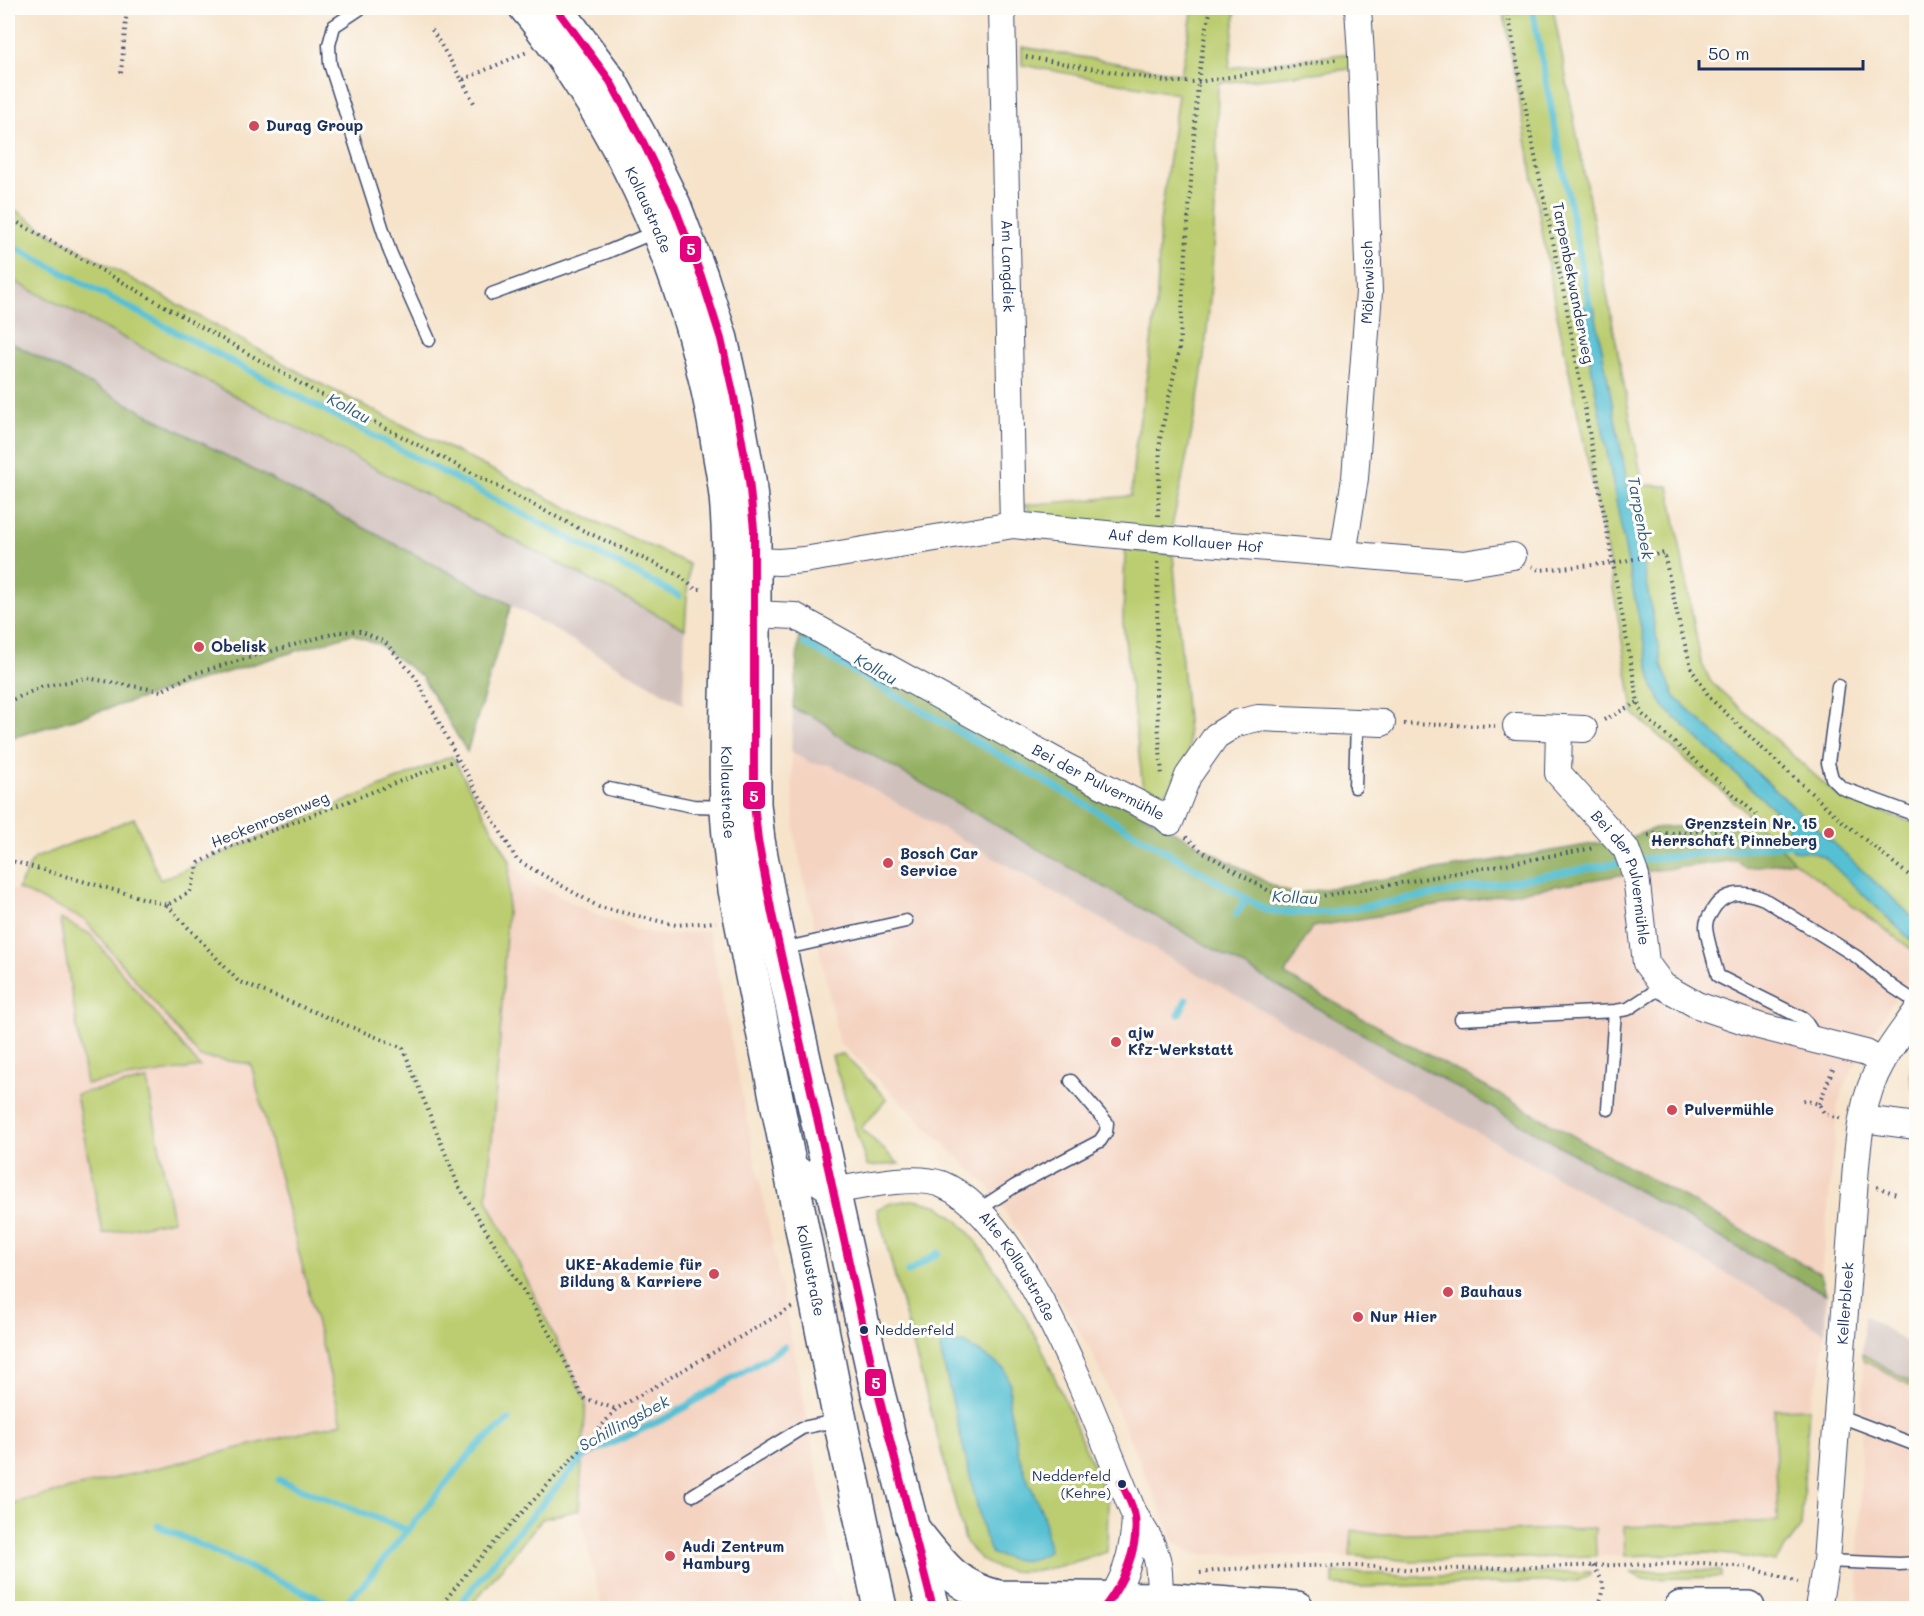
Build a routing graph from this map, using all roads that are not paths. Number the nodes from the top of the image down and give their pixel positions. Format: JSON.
{"nodes":[{"id":1,"x":361,"y":8,"type":"edge"},
{"id":2,"x":526,"y":8,"type":"edge"},
{"id":3,"x":556,"y":8,"type":"edge"},
{"id":4,"x":1002,"y":8,"type":"edge"},
{"id":5,"x":1358,"y":8,"type":"edge"},
{"id":6,"x":658,"y":230,"type":"junction"},
{"id":7,"x":492,"y":294,"type":"dead end"},
{"id":8,"x":429,"y":340,"type":"dead end"},
{"id":9,"x":1013,"y":525,"type":"junction"},
{"id":10,"x":1343,"y":555,"type":"junction"},
{"id":11,"x":1513,"y":555,"type":"road end"},
{"id":12,"x":754,"y":561,"type":"junction"},
{"id":13,"x":755,"y":614,"type":"junction"},
{"id":14,"x":1838,"y":686,"type":"dead end"},
{"id":15,"x":1357,"y":722,"type":"junction"},
{"id":16,"x":1382,"y":723,"type":"road end"},
{"id":17,"x":1516,"y":726,"type":"road end"},
{"id":18,"x":1559,"y":728,"type":"junction"},
{"id":19,"x":1584,"y":729,"type":"road end"},
{"id":20,"x":1355,"y":787,"type":"dead end"},
{"id":21,"x":609,"y":789,"type":"dead end"},
{"id":22,"x":727,"y":807,"type":"junction"},
{"id":23,"x":1917,"y":815,"type":"edge"},
{"id":24,"x":906,"y":921,"type":"dead end"},
{"id":25,"x":780,"y":950,"type":"junction"},
{"id":26,"x":1663,"y":986,"type":"junction"},
{"id":27,"x":1917,"y":1002,"type":"edge"},
{"id":28,"x":1615,"y":1011,"type":"junction"},
{"id":29,"x":1917,"y":1012,"type":"edge"},
{"id":30,"x":1461,"y":1019,"type":"dead end"},
{"id":31,"x":1810,"y":1039,"type":"junction"},
{"id":32,"x":1882,"y":1062,"type":"junction"},
{"id":33,"x":1071,"y":1081,"type":"dead end"},
{"id":34,"x":1608,"y":1109,"type":"dead end"},
{"id":35,"x":1862,"y":1122,"type":"junction"},
{"id":36,"x":1917,"y":1126,"type":"edge"},
{"id":37,"x":790,"y":1165,"type":"junction"},
{"id":38,"x":833,"y":1191,"type":"junction"},
{"id":39,"x":978,"y":1210,"type":"junction"},
{"id":40,"x":1838,"y":1415,"type":"junction"},
{"id":41,"x":840,"y":1420,"type":"junction"},
{"id":42,"x":1917,"y":1445,"type":"edge"},
{"id":43,"x":693,"y":1495,"type":"dead end"},
{"id":44,"x":1135,"y":1515,"type":"junction"},
{"id":45,"x":912,"y":1528,"type":"junction"},
{"id":46,"x":1826,"y":1561,"type":"junction"},
{"id":47,"x":1917,"y":1563,"type":"edge"},
{"id":48,"x":1109,"y":1603,"type":"edge"},
{"id":49,"x":1160,"y":1604,"type":"edge"},
{"id":50,"x":1217,"y":1606,"type":"edge"},
{"id":51,"x":879,"y":1608,"type":"edge"},
{"id":52,"x":933,"y":1608,"type":"edge"},
{"id":53,"x":1297,"y":1608,"type":"edge"},
{"id":54,"x":1681,"y":1608,"type":"edge"},
{"id":55,"x":1748,"y":1608,"type":"edge"},
{"id":56,"x":1818,"y":1608,"type":"edge"}],
"edges":[{"from":1,"to":8,"type":"lane"},
{"from":2,"to":6,"type":"main road","name":"Kollaustraße"},
{"from":3,"to":12,"type":"main road","name":"Kollaustraße"},
{"from":4,"to":9,"type":"street","name":"Am Langdiek"},
{"from":5,"to":10,"type":"street","name":"Mölenwisch"},
{"from":6,"to":7,"type":"lane"},
{"from":6,"to":22,"type":"main road","name":"Kollaustraße"},
{"from":9,"to":10,"type":"street","name":"Auf dem Kollauer Hof"},
{"from":9,"to":12,"type":"street","name":"Auf dem Kollauer Hof"},
{"from":10,"to":11,"type":"street","name":"Auf dem Kollauer Hof"},
{"from":12,"to":13,"type":"main road","name":"Kollaustraße"},
{"from":13,"to":15,"type":"street","name":"Bei der Pulvermühle"},
{"from":13,"to":25,"type":"main road","name":"Kollaustraße"},
{"from":14,"to":23,"type":"lane"},
{"from":15,"to":16,"type":"street","name":"Bei der Pulvermühle"},
{"from":15,"to":20,"type":"lane"},
{"from":17,"to":18,"type":"street"},
{"from":18,"to":19,"type":"street"},
{"from":18,"to":26,"type":"street","name":"Bei der Pulvermühle"},
{"from":21,"to":22,"type":"lane"},
{"from":22,"to":37,"type":"main road","name":"Kollaustraße"},
{"from":24,"to":25,"type":"lane"},
{"from":25,"to":38,"type":"main road","name":"Kollaustraße"},
{"from":26,"to":28,"type":"lane"},
{"from":26,"to":31,"type":"street","name":"Bei der Pulvermühle"},
{"from":27,"to":31,"type":"lane"},
{"from":28,"to":30,"type":"lane"},
{"from":28,"to":34,"type":"lane"},
{"from":29,"to":32,"type":"street","name":"Kellerbleek"},
{"from":31,"to":32,"type":"street","name":"Bei der Pulvermühle"},
{"from":32,"to":35,"type":"street","name":"Kellerbleek"},
{"from":33,"to":39,"type":"lane"},
{"from":35,"to":36,"type":"street"},
{"from":35,"to":40,"type":"street","name":"Kellerbleek"},
{"from":37,"to":38,"type":"street"},
{"from":37,"to":41,"type":"main road","name":"Kollaustraße"},
{"from":38,"to":39,"type":"street","name":"Alte Kollaustraße"},
{"from":38,"to":45,"type":"main road","name":"Kollaustraße"},
{"from":39,"to":44,"type":"street","name":"Alte Kollaustraße"},
{"from":40,"to":42,"type":"lane"},
{"from":40,"to":46,"type":"street","name":"Kellerbleek"},
{"from":41,"to":43,"type":"lane"},
{"from":41,"to":51,"type":"main road","name":"Kollaustraße"},
{"from":44,"to":48,"type":"street","name":"Alte Kollaustraße"},
{"from":44,"to":49,"type":"street","name":"Alte Kollaustraße"},
{"from":45,"to":48,"type":"main road"},
{"from":45,"to":52,"type":"main road","name":"Kollaustraße"},
{"from":46,"to":47,"type":"lane"},
{"from":46,"to":56,"type":"street","name":"Kellerbleek"},
{"from":48,"to":49,"type":"main road"},
{"from":49,"to":50,"type":"main road"},
{"from":50,"to":53,"type":"main road"},
{"from":54,"to":55,"type":"main road"}]}
